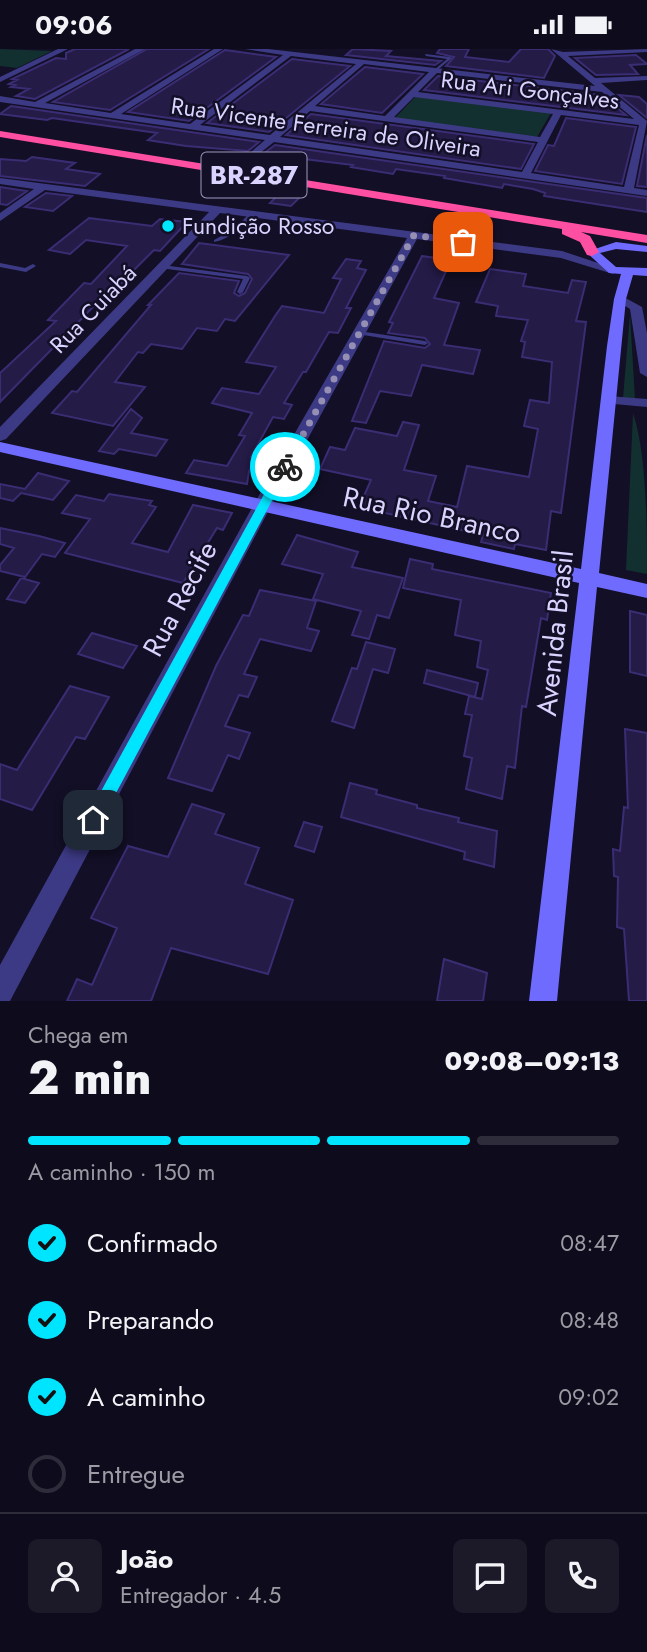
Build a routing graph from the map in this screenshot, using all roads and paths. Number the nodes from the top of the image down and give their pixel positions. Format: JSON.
{"nodes":[{"id":1,"x":48,"y":49,"type":"edge"},
{"id":2,"x":141,"y":49,"type":"edge"},
{"id":3,"x":219,"y":49,"type":"edge"},
{"id":4,"x":249,"y":49,"type":"edge"},
{"id":5,"x":341,"y":49,"type":"edge"},
{"id":6,"x":62,"y":50,"type":"edge"},
{"id":7,"x":647,"y":52,"type":"edge"},
{"id":8,"x":289,"y":54,"type":"junction"},
{"id":9,"x":561,"y":54,"type":"edge"},
{"id":10,"x":426,"y":55,"type":"dead end"},
{"id":11,"x":330,"y":58,"type":"junction"},
{"id":12,"x":362,"y":62,"type":"junction"},
{"id":13,"x":0,"y":68,"type":"edge"},
{"id":14,"x":20,"y":71,"type":"junction"},
{"id":15,"x":435,"y":71,"type":"junction"},
{"id":16,"x":647,"y":78,"type":"edge"},
{"id":17,"x":0,"y":80,"type":"edge"},
{"id":18,"x":593,"y":81,"type":"junction"},
{"id":19,"x":605,"y":90,"type":"junction"},
{"id":20,"x":412,"y":94,"type":"junction"},
{"id":21,"x":0,"y":99,"type":"edge"},
{"id":22,"x":37,"y":104,"type":"junction"},
{"id":23,"x":625,"y":107,"type":"junction"},
{"id":24,"x":636,"y":107,"type":"dead end"},
{"id":25,"x":307,"y":108,"type":"junction"},
{"id":26,"x":558,"y":112,"type":"junction"},
{"id":27,"x":113,"y":115,"type":"junction"},
{"id":28,"x":387,"y":119,"type":"junction"},
{"id":29,"x":644,"y":123,"type":"junction"},
{"id":30,"x":192,"y":127,"type":"junction"},
{"id":31,"x":0,"y":128,"type":"edge"},
{"id":32,"x":0,"y":134,"type":"edge"},
{"id":33,"x":271,"y":138,"type":"junction"},
{"id":34,"x":543,"y":140,"type":"junction"},
{"id":35,"x":642,"y":154,"type":"edge"},
{"id":36,"x":241,"y":165,"type":"junction"},
{"id":37,"x":525,"y":175,"type":"junction"},
{"id":38,"x":0,"y":181,"type":"edge"},
{"id":39,"x":43,"y":187,"type":"junction"},
{"id":40,"x":628,"y":190,"type":"junction"},
{"id":41,"x":647,"y":193,"type":"edge"},
{"id":42,"x":216,"y":210,"type":"junction"},
{"id":43,"x":252,"y":214,"type":"junction"},
{"id":44,"x":507,"y":216,"type":"junction"},
{"id":45,"x":0,"y":218,"type":"edge"},
{"id":46,"x":647,"y":227,"type":"edge"},
{"id":47,"x":414,"y":235,"type":"junction"},
{"id":48,"x":647,"y":239,"type":"edge"},
{"id":49,"x":216,"y":241,"type":"dead end"},
{"id":50,"x":647,"y":250,"type":"edge"},
{"id":51,"x":592,"y":252,"type":"junction"},
{"id":52,"x":562,"y":255,"type":"junction"},
{"id":53,"x":0,"y":265,"type":"edge"},
{"id":54,"x":33,"y":266,"type":"dead end"},
{"id":55,"x":162,"y":267,"type":"junction"},
{"id":56,"x":614,"y":270,"type":"junction"},
{"id":57,"x":628,"y":272,"type":"junction"},
{"id":58,"x":647,"y":272,"type":"edge"},
{"id":59,"x":240,"y":292,"type":"dead end"},
{"id":60,"x":620,"y":299,"type":"junction"},
{"id":61,"x":359,"y":333,"type":"junction"},
{"id":62,"x":425,"y":343,"type":"dead end"},
{"id":63,"x":647,"y":373,"type":"edge"},
{"id":64,"x":608,"y":400,"type":"junction"},
{"id":65,"x":647,"y":403,"type":"edge"},
{"id":66,"x":0,"y":436,"type":"edge"},
{"id":67,"x":0,"y":447,"type":"edge"},
{"id":68,"x":262,"y":506,"type":"junction"},
{"id":69,"x":589,"y":578,"type":"junction"},
{"id":70,"x":647,"y":591,"type":"edge"},
{"id":71,"x":0,"y":992,"type":"edge"},
{"id":72,"x":543,"y":1001,"type":"edge"}],
"edges":[{"from":1,"to":6,"type":"street"},
{"from":2,"to":22,"type":"street"},
{"from":3,"to":27,"type":"street"},
{"from":4,"to":8,"type":"street"},
{"from":5,"to":11,"type":"street"},
{"from":6,"to":14,"type":"street"},
{"from":7,"to":9,"type":"street"},
{"from":8,"to":11,"type":"street"},
{"from":8,"to":30,"type":"street"},
{"from":9,"to":18,"type":"street"},
{"from":10,"to":15,"type":"lane"},
{"from":11,"to":12,"type":"street"},
{"from":12,"to":15,"type":"street"},
{"from":12,"to":25,"type":"street"},
{"from":13,"to":14,"type":"street"},
{"from":14,"to":17,"type":"street"},
{"from":15,"to":19,"type":"street"},
{"from":15,"to":20,"type":"street"},
{"from":16,"to":18,"type":"street"},
{"from":18,"to":19,"type":"street"},
{"from":19,"to":23,"type":"street"},
{"from":20,"to":26,"type":"street","name":"Rua Ari Gonçalves"},
{"from":20,"to":28,"type":"street"},
{"from":21,"to":22,"type":"street","name":"Rua Vicente Ferreira de Oliveira"},
{"from":22,"to":27,"type":"street","name":"Rua Vicente Ferreira de Oliveira"},
{"from":23,"to":24,"type":"street"},
{"from":23,"to":29,"type":"street"},
{"from":25,"to":28,"type":"street"},
{"from":25,"to":33,"type":"street"},
{"from":26,"to":29,"type":"street","name":"Rua Ari Gonçalves"},
{"from":26,"to":34,"type":"street"},
{"from":27,"to":30,"type":"street","name":"Rua Vicente Ferreira de Oliveira"},
{"from":28,"to":34,"type":"street"},
{"from":29,"to":35,"type":"street"},
{"from":30,"to":33,"type":"street","name":"Rua Vicente Ferreira de Oliveira"},
{"from":31,"to":36,"type":"highway","number":"BR-287"},
{"from":32,"to":44,"type":"highway","number":"BR-287"},
{"from":33,"to":36,"type":"street"},
{"from":33,"to":37,"type":"street","name":"Rua Vicente Ferreira de Oliveira"},
{"from":34,"to":37,"type":"street"},
{"from":35,"to":40,"type":"street"},
{"from":36,"to":46,"type":"highway","number":"BR-287"},
{"from":37,"to":40,"type":"street","name":"Rua Vicente Ferreira de Oliveira"},
{"from":38,"to":39,"type":"street"},
{"from":39,"to":42,"type":"street"},
{"from":39,"to":45,"type":"street"},
{"from":40,"to":41,"type":"street","name":"Rua Vicente Ferreira de Oliveira"},
{"from":42,"to":43,"type":"street"},
{"from":42,"to":55,"type":"street","name":"Rua Cuiabá"},
{"from":43,"to":47,"type":"street"},
{"from":43,"to":49,"type":"lane"},
{"from":44,"to":48,"type":"highway","number":"BR-287"},
{"from":44,"to":51,"type":"highway"},
{"from":47,"to":52,"type":"street"},
{"from":47,"to":61,"type":"street","name":"Rua Recife"},
{"from":50,"to":51,"type":"street"},
{"from":51,"to":52,"type":"street"},
{"from":51,"to":56,"type":"street"},
{"from":52,"to":56,"type":"street"},
{"from":53,"to":54,"type":"lane"},
{"from":55,"to":59,"type":"lane"},
{"from":55,"to":66,"type":"street","name":"Rua Cuiabá"},
{"from":56,"to":57,"type":"street"},
{"from":57,"to":58,"type":"street"},
{"from":57,"to":60,"type":"street","name":"Avenida Brasil"},
{"from":60,"to":63,"type":"street"},
{"from":60,"to":64,"type":"street","name":"Avenida Brasil"},
{"from":61,"to":62,"type":"lane"},
{"from":61,"to":68,"type":"street","name":"Rua Recife"},
{"from":64,"to":65,"type":"street"},
{"from":64,"to":69,"type":"street","name":"Avenida Brasil"},
{"from":67,"to":68,"type":"street","name":"Rua Rio Branco"},
{"from":68,"to":69,"type":"street","name":"Rua Rio Branco"},
{"from":68,"to":71,"type":"street","name":"Rua Recife"},
{"from":69,"to":70,"type":"street","name":"Rua Rio Branco"},
{"from":69,"to":72,"type":"street","name":"Avenida Brasil"}]}
